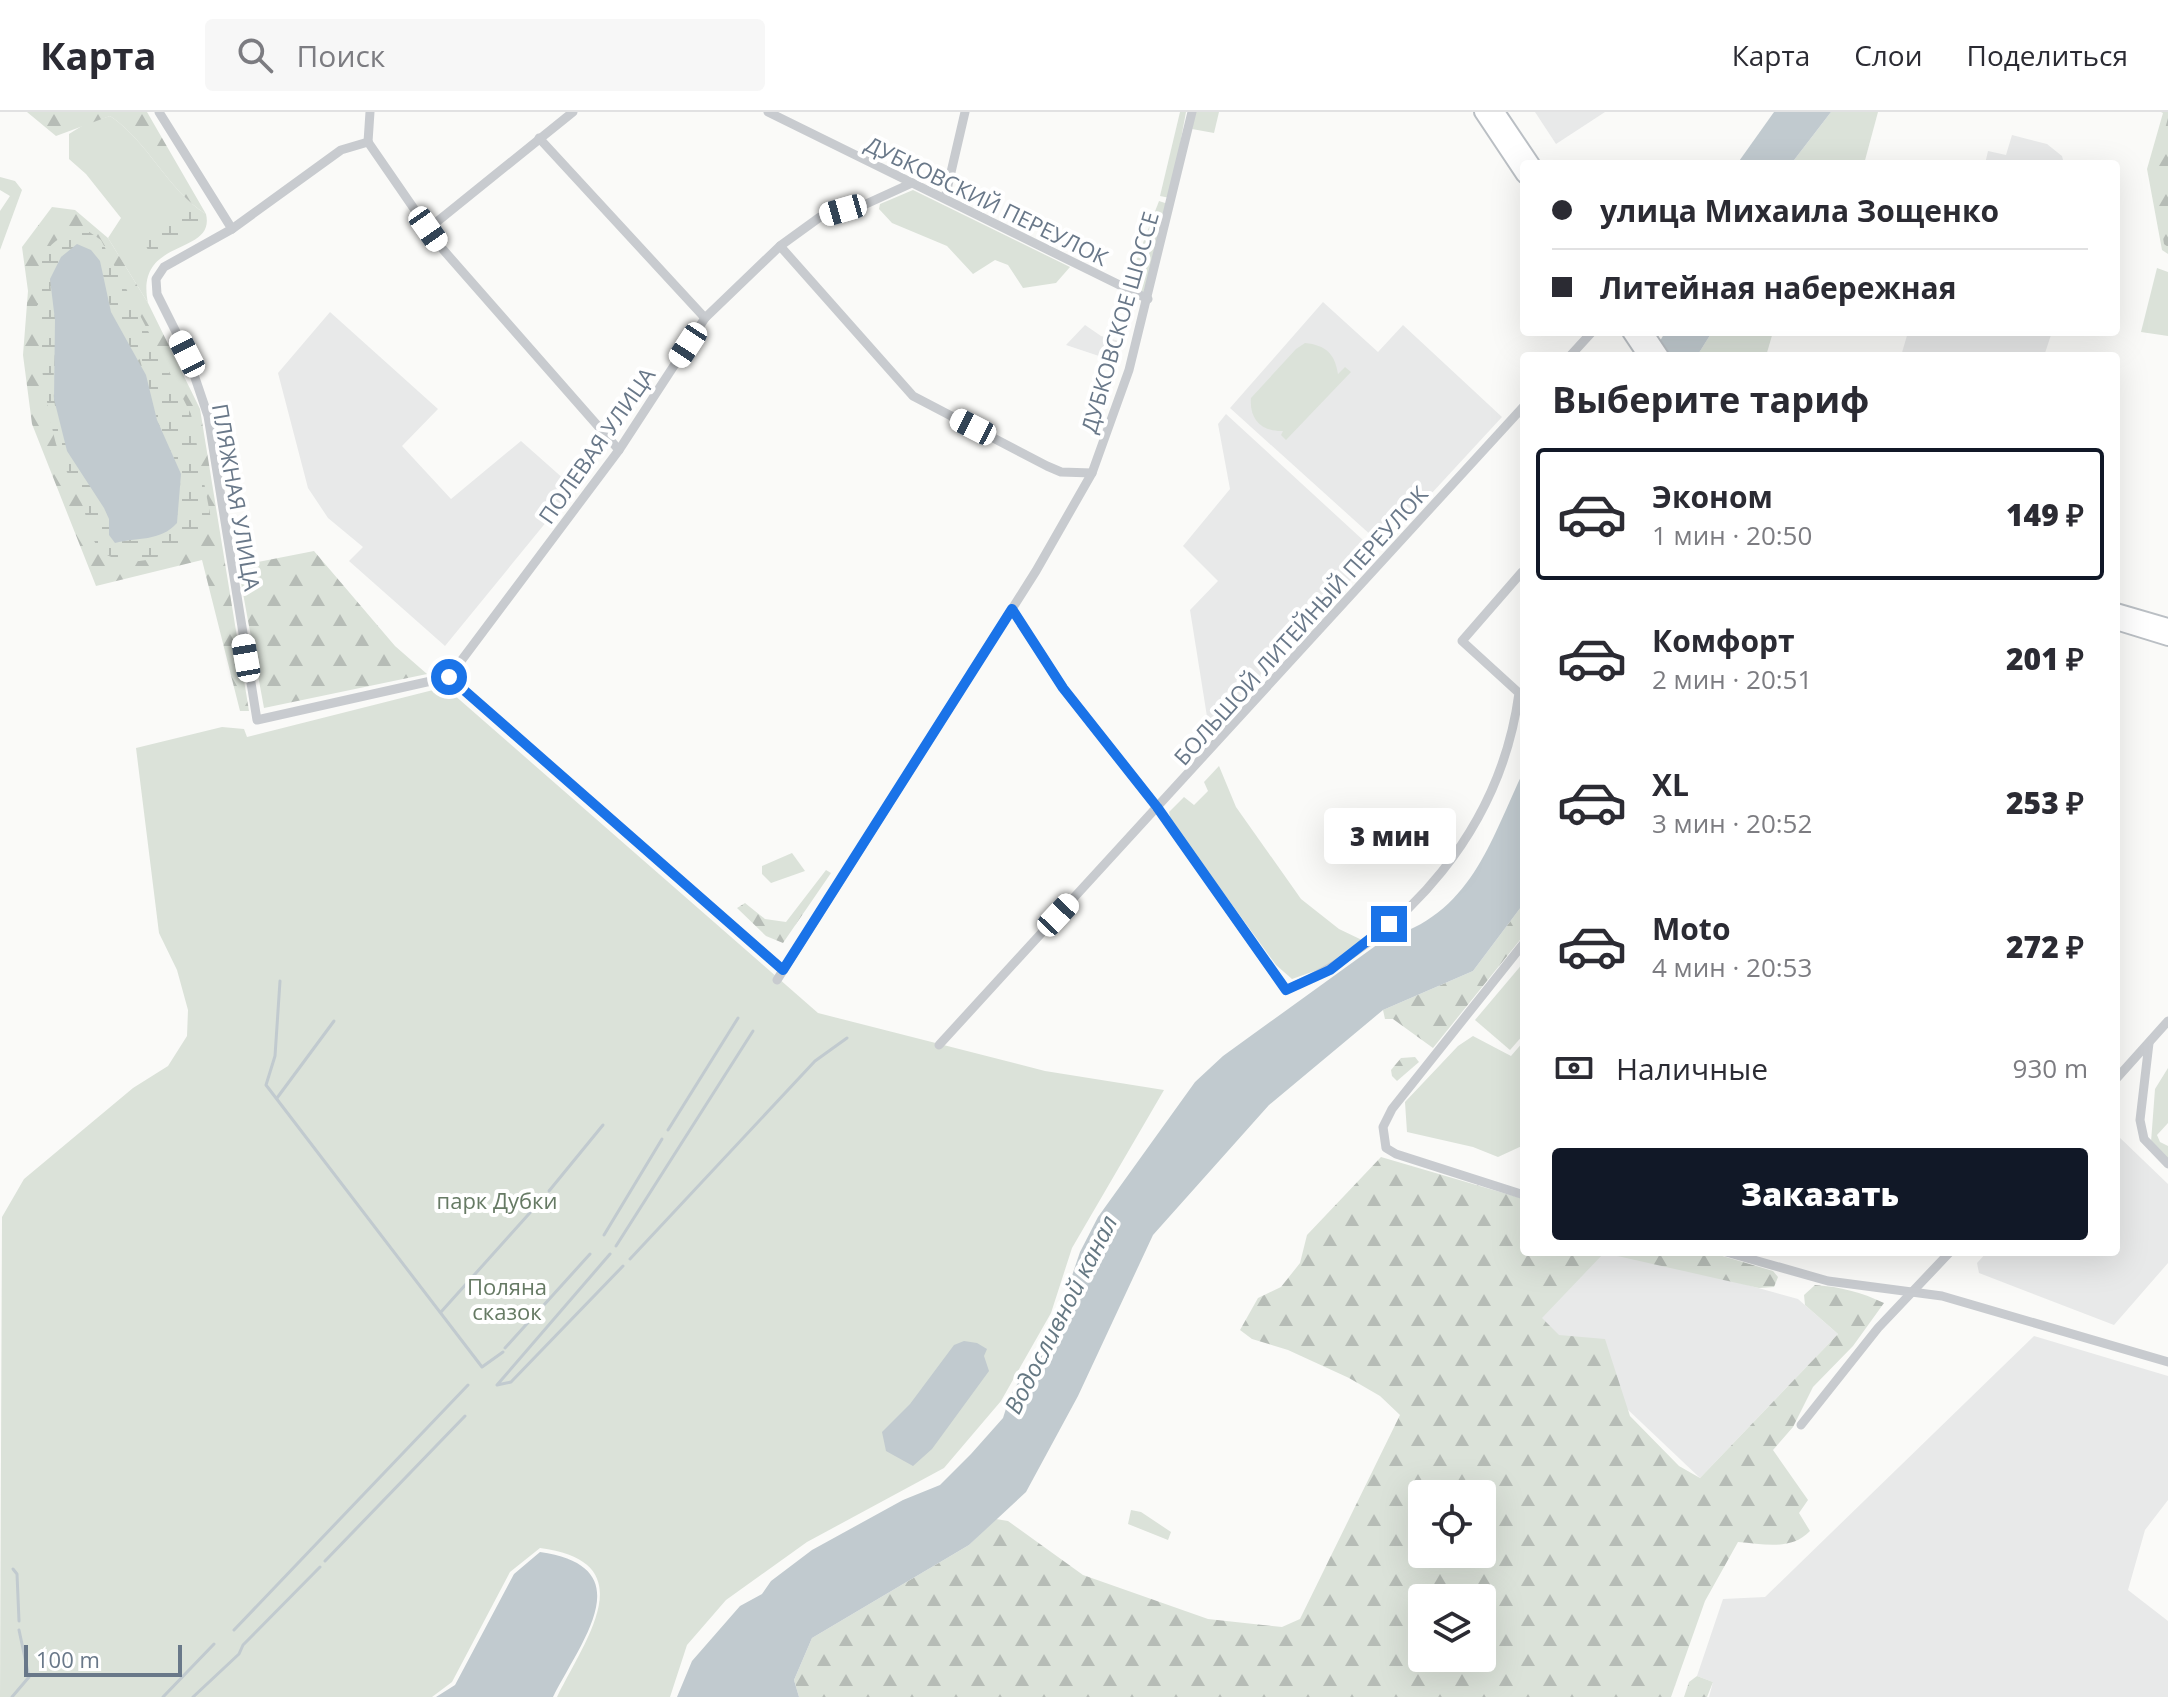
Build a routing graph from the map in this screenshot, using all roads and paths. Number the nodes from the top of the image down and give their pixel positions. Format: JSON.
{"nodes":[{"id":1,"x":159,"y":112,"type":"edge"},
{"id":2,"x":370,"y":112,"type":"edge"},
{"id":3,"x":573,"y":112,"type":"edge"},
{"id":4,"x":768,"y":112,"type":"edge"},
{"id":5,"x":965,"y":112,"type":"edge"},
{"id":6,"x":1192,"y":112,"type":"edge"},
{"id":7,"x":1482,"y":112,"type":"edge"},
{"id":8,"x":1497,"y":112,"type":"edge"},
{"id":9,"x":539,"y":138,"type":"junction"},
{"id":10,"x":368,"y":142,"type":"junction"},
{"id":11,"x":1529,"y":160,"type":"edge"},
{"id":12,"x":1520,"y":169,"type":"edge"},
{"id":13,"x":912,"y":183,"type":"junction"},
{"id":14,"x":945,"y":198,"type":"junction"},
{"id":15,"x":232,"y":229,"type":"junction"},
{"id":16,"x":428,"y":229,"type":"junction"},
{"id":17,"x":780,"y":246,"type":"junction"},
{"id":18,"x":1148,"y":299,"type":"junction"},
{"id":19,"x":705,"y":318,"type":"junction"},
{"id":20,"x":1588,"y":336,"type":"edge"},
{"id":21,"x":1574,"y":352,"type":"edge"},
{"id":22,"x":1520,"y":410,"type":"edge"},
{"id":23,"x":619,"y":450,"type":"junction"},
{"id":24,"x":1092,"y":473,"type":"junction"},
{"id":25,"x":1520,"y":574,"type":"edge"},
{"id":26,"x":1012,"y":609,"type":"junction"},
{"id":27,"x":2120,"y":612,"type":"edge"},
{"id":28,"x":2120,"y":623,"type":"edge"},
{"id":29,"x":2168,"y":626,"type":"edge"},
{"id":30,"x":2168,"y":638,"type":"edge"},
{"id":31,"x":449,"y":677,"type":"junction"},
{"id":32,"x":1157,"y":807,"type":"junction"},
{"id":33,"x":1520,"y":948,"type":"edge"},
{"id":34,"x":783,"y":970,"type":"junction"},
{"id":35,"x":777,"y":980,"type":"dead end"},
{"id":36,"x":2168,"y":1021,"type":"edge"},
{"id":37,"x":2149,"y":1043,"type":"junction"},
{"id":38,"x":939,"y":1045,"type":"dead end"},
{"id":39,"x":2120,"y":1075,"type":"edge"},
{"id":40,"x":2168,"y":1164,"type":"edge"},
{"id":41,"x":1520,"y":1194,"type":"edge"},
{"id":42,"x":1740,"y":1256,"type":"edge"},
{"id":43,"x":1946,"y":1256,"type":"edge"},
{"id":44,"x":1914,"y":1290,"type":"junction"},
{"id":45,"x":2168,"y":1362,"type":"edge"},
{"id":46,"x":1801,"y":1425,"type":"dead end"}],
"edges":[{"from":1,"to":15,"type":"street"},
{"from":2,"to":10,"type":"street"},
{"from":3,"to":9,"type":"street"},
{"from":4,"to":13,"type":"street","name":"ДУБКОВСКИЙ ПЕРЕУЛОК"},
{"from":5,"to":14,"type":"street"},
{"from":6,"to":18,"type":"street","name":"ДУБКОВСКОЕ ШОССЕ"},
{"from":7,"to":12,"type":"main road"},
{"from":8,"to":11,"type":"main road"},
{"from":9,"to":16,"type":"street"},
{"from":9,"to":19,"type":"street"},
{"from":10,"to":15,"type":"street"},
{"from":10,"to":16,"type":"street"},
{"from":13,"to":14,"type":"street","name":"ДУБКОВСКИЙ ПЕРЕУЛОК"},
{"from":13,"to":17,"type":"street","name":"ПОЛЕВАЯ УЛИЦА"},
{"from":14,"to":18,"type":"street","name":"ДУБКОВСКИЙ ПЕРЕУЛОК"},
{"from":15,"to":31,"type":"street","name":"ПЛЯЖНАЯ УЛИЦА"},
{"from":16,"to":23,"type":"street"},
{"from":17,"to":19,"type":"street","name":"ПОЛЕВАЯ УЛИЦА"},
{"from":17,"to":24,"type":"street"},
{"from":18,"to":24,"type":"street","name":"ДУБКОВСКОЕ ШОССЕ"},
{"from":19,"to":23,"type":"street","name":"ПОЛЕВАЯ УЛИЦА"},
{"from":20,"to":21,"type":"street"},
{"from":22,"to":32,"type":"street","name":"БОЛЬШОЙ ЛИТЕЙНЫЙ ПЕРЕУЛОК"},
{"from":23,"to":31,"type":"street","name":"ПОЛЕВАЯ УЛИЦА"},
{"from":24,"to":26,"type":"street","name":"ДУБКОВСКОЕ ШОССЕ"},
{"from":25,"to":32,"type":"street"},
{"from":26,"to":32,"type":"street"},
{"from":26,"to":34,"type":"street","name":"ДУБКОВСКОЕ ШОССЕ"},
{"from":27,"to":29,"type":"main road"},
{"from":28,"to":30,"type":"main road"},
{"from":31,"to":34,"type":"street"},
{"from":32,"to":38,"type":"street","name":"БОЛЬШОЙ ЛИТЕЙНЫЙ ПЕРЕУЛОК"},
{"from":33,"to":41,"type":"street"},
{"from":34,"to":35,"type":"street","name":"ДУБКОВСКОЕ ШОССЕ"},
{"from":36,"to":37,"type":"street"},
{"from":37,"to":39,"type":"street"},
{"from":37,"to":40,"type":"street"},
{"from":42,"to":44,"type":"street"},
{"from":43,"to":44,"type":"street"},
{"from":44,"to":45,"type":"street"},
{"from":44,"to":46,"type":"street"}]}
